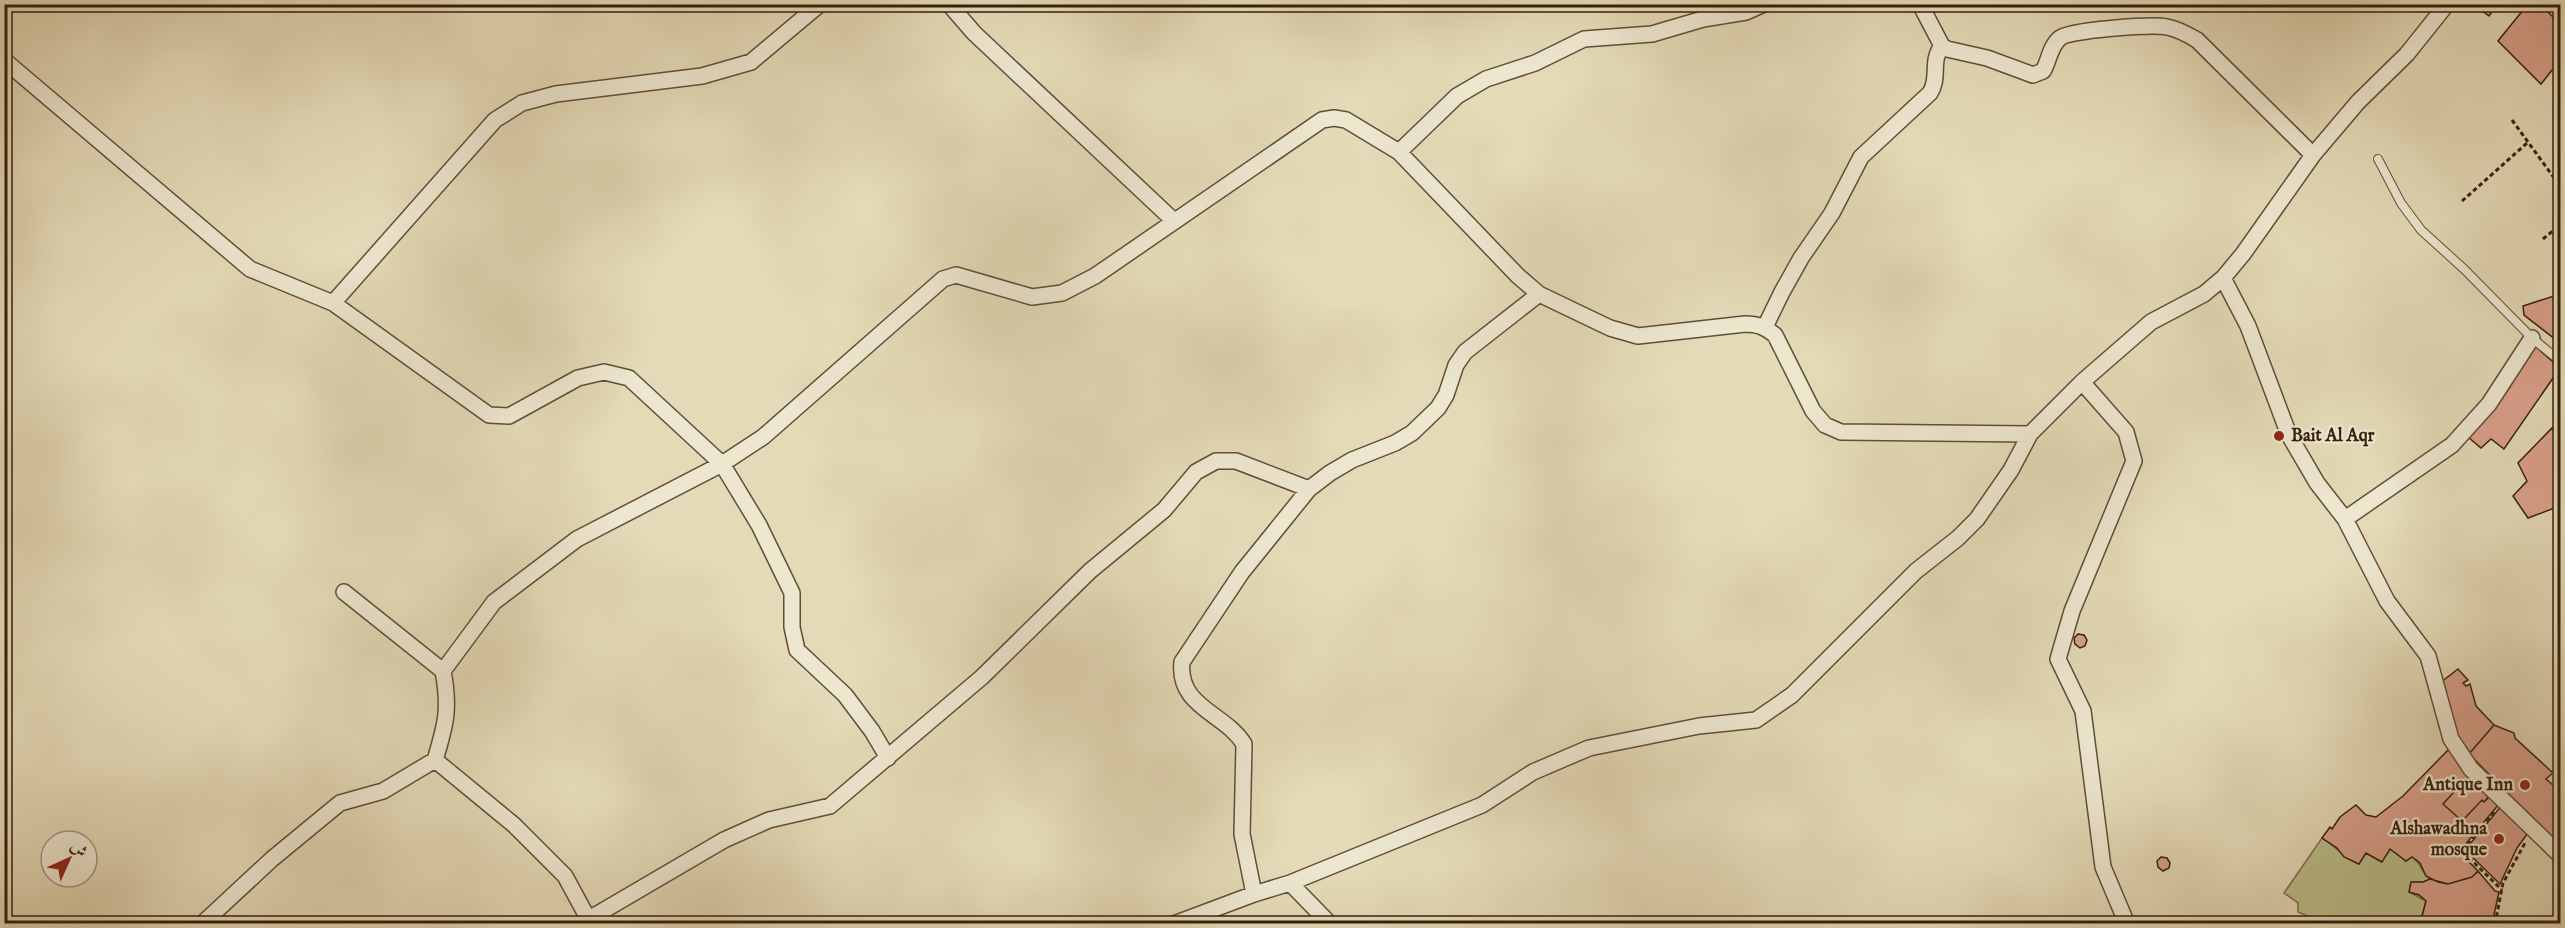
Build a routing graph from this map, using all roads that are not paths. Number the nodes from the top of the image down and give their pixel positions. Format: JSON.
{"nodes":[{"id":1,"x":820,"y":4,"type":"edge"},
{"id":2,"x":949,"y":4,"type":"edge"},
{"id":3,"x":1764,"y":4,"type":"edge"},
{"id":4,"x":1920,"y":4,"type":"edge"},
{"id":5,"x":2446,"y":4,"type":"edge"},
{"id":6,"x":1942,"y":46,"type":"junction"},
{"id":7,"x":4,"y":60,"type":"edge"},
{"id":8,"x":1399,"y":152,"type":"junction"},
{"id":9,"x":2313,"y":155,"type":"junction"},
{"id":10,"x":2378,"y":159,"type":"dead end"},
{"id":11,"x":1173,"y":220,"type":"junction"},
{"id":12,"x":2223,"y":278,"type":"junction"},
{"id":13,"x":1539,"y":294,"type":"junction"},
{"id":14,"x":333,"y":303,"type":"junction"},
{"id":15,"x":1765,"y":327,"type":"junction"},
{"id":16,"x":2532,"y":338,"type":"junction"},
{"id":17,"x":2560,"y":362,"type":"edge"},
{"id":18,"x":2082,"y":382,"type":"junction"},
{"id":19,"x":2030,"y":434,"type":"junction"},
{"id":20,"x":722,"y":464,"type":"junction"},
{"id":21,"x":1309,"y":489,"type":"junction"},
{"id":22,"x":2345,"y":519,"type":"junction"},
{"id":23,"x":344,"y":592,"type":"dead end"},
{"id":24,"x":443,"y":671,"type":"junction"},
{"id":25,"x":888,"y":758,"type":"junction"},
{"id":26,"x":435,"y":760,"type":"junction"},
{"id":27,"x":2560,"y":855,"type":"edge"},
{"id":28,"x":1290,"y":883,"type":"junction"},
{"id":29,"x":1254,"y":894,"type":"junction"},
{"id":30,"x":590,"y":921,"type":"edge"},
{"id":31,"x":202,"y":924,"type":"edge"},
{"id":32,"x":1174,"y":924,"type":"edge"},
{"id":33,"x":1330,"y":924,"type":"edge"},
{"id":34,"x":2127,"y":924,"type":"edge"}],
"edges":[{"from":1,"to":14,"type":"street"},
{"from":2,"to":11,"type":"street"},
{"from":3,"to":8,"type":"street"},
{"from":4,"to":6,"type":"street"},
{"from":5,"to":9,"type":"street"},
{"from":6,"to":9,"type":"street"},
{"from":6,"to":15,"type":"street"},
{"from":7,"to":14,"type":"street"},
{"from":8,"to":11,"type":"street"},
{"from":8,"to":13,"type":"street"},
{"from":9,"to":12,"type":"street"},
{"from":10,"to":16,"type":"lane"},
{"from":11,"to":20,"type":"street"},
{"from":12,"to":18,"type":"street"},
{"from":12,"to":22,"type":"street"},
{"from":13,"to":15,"type":"street"},
{"from":13,"to":21,"type":"street"},
{"from":14,"to":20,"type":"street"},
{"from":15,"to":19,"type":"street"},
{"from":16,"to":17,"type":"lane"},
{"from":16,"to":22,"type":"street"},
{"from":18,"to":19,"type":"street"},
{"from":18,"to":34,"type":"street"},
{"from":19,"to":28,"type":"street"},
{"from":20,"to":24,"type":"street"},
{"from":20,"to":25,"type":"street"},
{"from":21,"to":25,"type":"street"},
{"from":21,"to":29,"type":"street"},
{"from":22,"to":27,"type":"street"},
{"from":23,"to":24,"type":"street"},
{"from":24,"to":26,"type":"street"},
{"from":25,"to":30,"type":"street"},
{"from":26,"to":30,"type":"street"},
{"from":26,"to":31,"type":"street"},
{"from":28,"to":29,"type":"street"},
{"from":28,"to":33,"type":"street"},
{"from":29,"to":32,"type":"street"}]}
